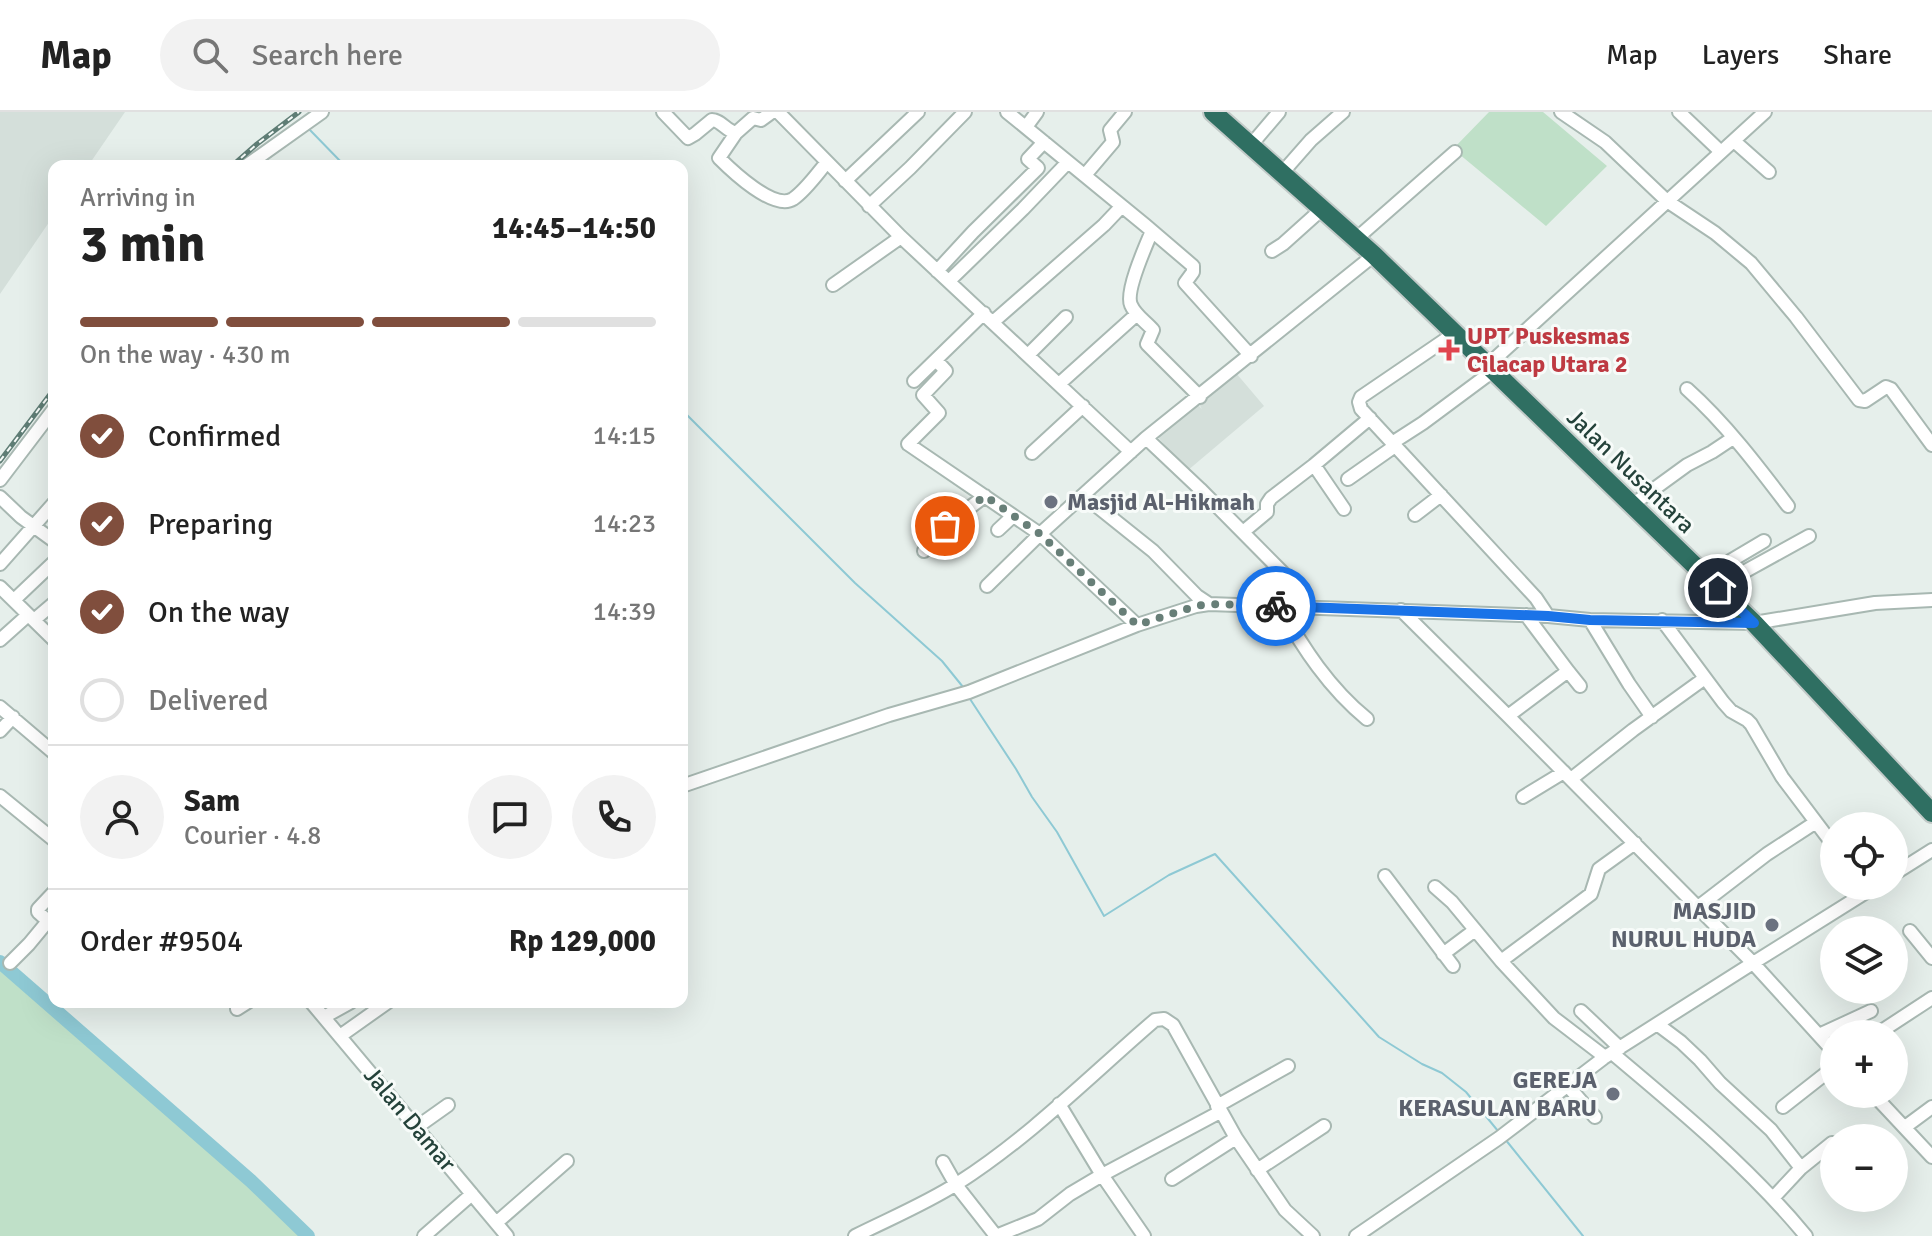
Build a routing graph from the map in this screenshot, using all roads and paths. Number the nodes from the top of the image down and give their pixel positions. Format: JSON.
{"nodes":[{"id":1,"x":322,"y":112,"type":"edge"},
{"id":2,"x":663,"y":112,"type":"edge"},
{"id":3,"x":775,"y":112,"type":"edge"},
{"id":4,"x":918,"y":112,"type":"edge"},
{"id":5,"x":965,"y":112,"type":"edge"},
{"id":6,"x":1007,"y":112,"type":"edge"},
{"id":7,"x":1037,"y":112,"type":"edge"},
{"id":8,"x":1125,"y":112,"type":"edge"},
{"id":9,"x":1213,"y":112,"type":"edge"},
{"id":10,"x":1279,"y":112,"type":"edge"},
{"id":11,"x":1343,"y":112,"type":"edge"},
{"id":12,"x":1561,"y":112,"type":"edge"},
{"id":13,"x":1679,"y":112,"type":"edge"},
{"id":14,"x":1765,"y":112,"type":"edge"},
{"id":15,"x":1026,"y":127,"type":"junction"},
{"id":16,"x":736,"y":133,"type":"junction"},
{"id":17,"x":1734,"y":141,"type":"junction"},
{"id":18,"x":1044,"y":142,"type":"junction"},
{"id":19,"x":1251,"y":145,"type":"junction"},
{"id":20,"x":1455,"y":152,"type":"dead end"},
{"id":21,"x":1721,"y":152,"type":"junction"},
{"id":22,"x":254,"y":160,"type":"edge"},
{"id":23,"x":827,"y":162,"type":"junction"},
{"id":24,"x":1068,"y":162,"type":"junction"},
{"id":25,"x":1769,"y":172,"type":"dead end"},
{"id":26,"x":1282,"y":173,"type":"junction"},
{"id":27,"x":1085,"y":175,"type":"junction"},
{"id":28,"x":845,"y":181,"type":"junction"},
{"id":29,"x":1667,"y":201,"type":"junction"},
{"id":30,"x":869,"y":206,"type":"junction"},
{"id":31,"x":1122,"y":206,"type":"junction"},
{"id":32,"x":1322,"y":209,"type":"junction"},
{"id":33,"x":1152,"y":231,"type":"junction"},
{"id":34,"x":901,"y":237,"type":"junction"},
{"id":35,"x":1356,"y":239,"type":"junction"},
{"id":36,"x":1272,"y":251,"type":"dead end"},
{"id":37,"x":1374,"y":255,"type":"junction"},
{"id":38,"x":937,"y":271,"type":"junction"},
{"id":39,"x":949,"y":281,"type":"junction"},
{"id":40,"x":833,"y":285,"type":"dead end"},
{"id":41,"x":1137,"y":314,"type":"junction"},
{"id":42,"x":1066,"y":317,"type":"dead end"},
{"id":43,"x":988,"y":318,"type":"junction"},
{"id":44,"x":1455,"y":333,"type":"junction"},
{"id":45,"x":1028,"y":355,"type":"junction"},
{"id":46,"x":1251,"y":356,"type":"junction"},
{"id":47,"x":936,"y":360,"type":"junction"},
{"id":48,"x":1490,"y":368,"type":"junction"},
{"id":49,"x":914,"y":381,"type":"dead end"},
{"id":50,"x":1059,"y":384,"type":"junction"},
{"id":51,"x":1687,"y":389,"type":"dead end"},
{"id":52,"x":1200,"y":397,"type":"junction"},
{"id":53,"x":1083,"y":406,"type":"junction"},
{"id":54,"x":48,"y":417,"type":"edge"},
{"id":55,"x":1370,"y":418,"type":"junction"},
{"id":56,"x":1146,"y":438,"type":"junction"},
{"id":57,"x":1733,"y":438,"type":"junction"},
{"id":58,"x":1394,"y":444,"type":"junction"},
{"id":59,"x":1932,"y":445,"type":"edge"},
{"id":60,"x":1131,"y":452,"type":"junction"},
{"id":61,"x":1032,"y":453,"type":"dead end"},
{"id":62,"x":1314,"y":465,"type":"junction"},
{"id":63,"x":1348,"y":479,"type":"dead end"},
{"id":64,"x":0,"y":480,"type":"edge"},
{"id":65,"x":1083,"y":495,"type":"junction"},
{"id":66,"x":1441,"y":495,"type":"junction"},
{"id":67,"x":985,"y":496,"type":"junction"},
{"id":68,"x":0,"y":497,"type":"edge"},
{"id":69,"x":1632,"y":505,"type":"junction"},
{"id":70,"x":1788,"y":506,"type":"dead end"},
{"id":71,"x":1344,"y":509,"type":"dead end"},
{"id":72,"x":48,"y":510,"type":"edge"},
{"id":73,"x":1415,"y":515,"type":"dead end"},
{"id":74,"x":1013,"y":516,"type":"junction"},
{"id":75,"x":34,"y":526,"type":"junction"},
{"id":76,"x":998,"y":530,"type":"dead end"},
{"id":77,"x":1243,"y":532,"type":"junction"},
{"id":78,"x":1040,"y":534,"type":"junction"},
{"id":79,"x":48,"y":536,"type":"edge"},
{"id":80,"x":1809,"y":536,"type":"dead end"},
{"id":81,"x":1764,"y":541,"type":"dead end"},
{"id":82,"x":924,"y":551,"type":"dead end"},
{"id":83,"x":0,"y":564,"type":"edge"},
{"id":84,"x":48,"y":568,"type":"edge"},
{"id":85,"x":1712,"y":582,"type":"junction"},
{"id":86,"x":987,"y":586,"type":"dead end"},
{"id":87,"x":0,"y":587,"type":"edge"},
{"id":88,"x":14,"y":600,"type":"junction"},
{"id":89,"x":1932,"y":600,"type":"edge"},
{"id":90,"x":1209,"y":604,"type":"junction"},
{"id":91,"x":48,"y":607,"type":"edge"},
{"id":92,"x":1280,"y":607,"type":"junction"},
{"id":93,"x":1306,"y":608,"type":"junction"},
{"id":94,"x":1401,"y":610,"type":"junction"},
{"id":95,"x":1526,"y":615,"type":"junction"},
{"id":96,"x":1548,"y":616,"type":"junction"},
{"id":97,"x":31,"y":618,"type":"junction"},
{"id":98,"x":1590,"y":620,"type":"junction"},
{"id":99,"x":1662,"y":620,"type":"junction"},
{"id":100,"x":1754,"y":623,"type":"junction"},
{"id":101,"x":1137,"y":625,"type":"junction"},
{"id":102,"x":48,"y":634,"type":"edge"},
{"id":103,"x":0,"y":640,"type":"edge"},
{"id":104,"x":1568,"y":671,"type":"junction"},
{"id":105,"x":1705,"y":678,"type":"junction"},
{"id":106,"x":1580,"y":686,"type":"dead end"},
{"id":107,"x":0,"y":707,"type":"edge"},
{"id":108,"x":1508,"y":716,"type":"junction"},
{"id":109,"x":13,"y":717,"type":"junction"},
{"id":110,"x":1652,"y":717,"type":"junction"},
{"id":111,"x":1367,"y":719,"type":"dead end"},
{"id":112,"x":0,"y":731,"type":"edge"},
{"id":113,"x":48,"y":748,"type":"edge"},
{"id":114,"x":1567,"y":775,"type":"junction"},
{"id":115,"x":688,"y":784,"type":"edge"},
{"id":116,"x":0,"y":796,"type":"edge"},
{"id":117,"x":1523,"y":797,"type":"dead end"},
{"id":118,"x":1932,"y":813,"type":"edge"},
{"id":119,"x":1816,"y":822,"type":"junction"},
{"id":120,"x":1820,"y":827,"type":"edge"},
{"id":121,"x":48,"y":835,"type":"edge"},
{"id":122,"x":1635,"y":843,"type":"junction"},
{"id":123,"x":1932,"y":850,"type":"edge"},
{"id":124,"x":1908,"y":865,"type":"edge"},
{"id":125,"x":1385,"y":876,"type":"dead end"},
{"id":126,"x":1435,"y":887,"type":"dead end"},
{"id":127,"x":48,"y":898,"type":"edge"},
{"id":128,"x":1850,"y":900,"type":"edge"},
{"id":129,"x":1698,"y":907,"type":"junction"},
{"id":130,"x":48,"y":921,"type":"edge"},
{"id":131,"x":48,"y":921,"type":"edge"},
{"id":132,"x":1475,"y":930,"type":"junction"},
{"id":133,"x":1910,"y":931,"type":"dead end"},
{"id":134,"x":1443,"y":954,"type":"junction"},
{"id":135,"x":1932,"y":958,"type":"edge"},
{"id":136,"x":7,"y":961,"type":"edge"},
{"id":137,"x":1501,"y":961,"type":"junction"},
{"id":138,"x":1753,"y":963,"type":"junction"},
{"id":139,"x":1453,"y":966,"type":"dead end"},
{"id":140,"x":1932,"y":998,"type":"edge"},
{"id":141,"x":316,"y":1008,"type":"edge"},
{"id":142,"x":340,"y":1008,"type":"edge"},
{"id":143,"x":380,"y":1008,"type":"edge"},
{"id":144,"x":1581,"y":1011,"type":"dead end"},
{"id":145,"x":1871,"y":1011,"type":"dead end"},
{"id":146,"x":324,"y":1017,"type":"junction"},
{"id":147,"x":1898,"y":1020,"type":"edge"},
{"id":148,"x":1657,"y":1024,"type":"junction"},
{"id":149,"x":1819,"y":1035,"type":"joint"},
{"id":150,"x":340,"y":1036,"type":"junction"},
{"id":151,"x":1612,"y":1052,"type":"junction"},
{"id":152,"x":1288,"y":1066,"type":"dead end"},
{"id":153,"x":1820,"y":1078,"type":"edge"},
{"id":154,"x":1567,"y":1085,"type":"junction"},
{"id":155,"x":1059,"y":1104,"type":"junction"},
{"id":156,"x":448,"y":1105,"type":"dead end"},
{"id":157,"x":1783,"y":1107,"type":"dead end"},
{"id":158,"x":1932,"y":1107,"type":"edge"},
{"id":159,"x":1887,"y":1108,"type":"edge"},
{"id":160,"x":1219,"y":1109,"type":"junction"},
{"id":161,"x":1595,"y":1117,"type":"dead end"},
{"id":162,"x":1902,"y":1124,"type":"edge"},
{"id":163,"x":1908,"y":1125,"type":"edge"},
{"id":164,"x":1324,"y":1126,"type":"dead end"},
{"id":165,"x":417,"y":1127,"type":"junction"},
{"id":166,"x":1908,"y":1130,"type":"edge"},
{"id":167,"x":1236,"y":1138,"type":"junction"},
{"id":168,"x":1820,"y":1153,"type":"edge"},
{"id":169,"x":1931,"y":1154,"type":"edge"},
{"id":170,"x":567,"y":1161,"type":"dead end"},
{"id":171,"x":943,"y":1162,"type":"dead end"},
{"id":172,"x":1801,"y":1168,"type":"junction"},
{"id":173,"x":1257,"y":1170,"type":"junction"},
{"id":174,"x":1102,"y":1175,"type":"junction"},
{"id":175,"x":1172,"y":1179,"type":"dead end"},
{"id":176,"x":956,"y":1185,"type":"junction"},
{"id":177,"x":472,"y":1194,"type":"junction"},
{"id":178,"x":1773,"y":1198,"type":"junction"},
{"id":179,"x":496,"y":1223,"type":"junction"},
{"id":180,"x":424,"y":1236,"type":"edge"},
{"id":181,"x":507,"y":1236,"type":"edge"},
{"id":182,"x":855,"y":1236,"type":"edge"},
{"id":183,"x":996,"y":1236,"type":"edge"},
{"id":184,"x":1144,"y":1236,"type":"edge"},
{"id":185,"x":1313,"y":1236,"type":"edge"},
{"id":186,"x":1356,"y":1236,"type":"edge"},
{"id":187,"x":1806,"y":1236,"type":"edge"}],
"edges":[{"from":1,"to":22,"type":"street"},
{"from":2,"to":16,"type":"street"},
{"from":3,"to":16,"type":"street"},
{"from":3,"to":23,"type":"street"},
{"from":4,"to":28,"type":"street"},
{"from":5,"to":30,"type":"street"},
{"from":6,"to":15,"type":"street"},
{"from":7,"to":15,"type":"street"},
{"from":8,"to":27,"type":"street"},
{"from":9,"to":19,"type":"highway","name":"Jalan Nusantara"},
{"from":10,"to":19,"type":"street"},
{"from":11,"to":26,"type":"street"},
{"from":12,"to":29,"type":"street"},
{"from":13,"to":21,"type":"street"},
{"from":14,"to":17,"type":"street"},
{"from":15,"to":18,"type":"street"},
{"from":16,"to":23,"type":"street"},
{"from":17,"to":21,"type":"street"},
{"from":17,"to":25,"type":"street"},
{"from":18,"to":24,"type":"street"},
{"from":18,"to":38,"type":"street"},
{"from":19,"to":26,"type":"highway","name":"Jalan Nusantara"},
{"from":20,"to":35,"type":"street"},
{"from":21,"to":29,"type":"street"},
{"from":23,"to":28,"type":"street"},
{"from":24,"to":27,"type":"street"},
{"from":24,"to":39,"type":"street"},
{"from":26,"to":32,"type":"highway","name":"Jalan Nusantara"},
{"from":27,"to":31,"type":"street"},
{"from":28,"to":30,"type":"street"},
{"from":29,"to":48,"type":"street"},
{"from":29,"to":59,"type":"street"},
{"from":30,"to":34,"type":"street"},
{"from":31,"to":33,"type":"street"},
{"from":31,"to":43,"type":"street"},
{"from":32,"to":35,"type":"highway","name":"Jalan Nusantara"},
{"from":32,"to":36,"type":"street"},
{"from":33,"to":41,"type":"street"},
{"from":33,"to":46,"type":"street"},
{"from":34,"to":38,"type":"street"},
{"from":34,"to":40,"type":"street"},
{"from":35,"to":37,"type":"highway","name":"Jalan Nusantara"},
{"from":37,"to":44,"type":"highway","name":"Jalan Nusantara"},
{"from":37,"to":46,"type":"street"},
{"from":38,"to":39,"type":"street"},
{"from":39,"to":43,"type":"street"},
{"from":41,"to":50,"type":"street"},
{"from":41,"to":52,"type":"street"},
{"from":42,"to":45,"type":"street"},
{"from":43,"to":45,"type":"street"},
{"from":43,"to":47,"type":"street"},
{"from":44,"to":48,"type":"highway","name":"Jalan Nusantara"},
{"from":44,"to":55,"type":"street"},
{"from":45,"to":50,"type":"street"},
{"from":46,"to":52,"type":"street"},
{"from":47,"to":49,"type":"street"},
{"from":47,"to":67,"type":"street"},
{"from":48,"to":58,"type":"street"},
{"from":48,"to":69,"type":"highway","name":"Jalan Nusantara"},
{"from":50,"to":53,"type":"street"},
{"from":51,"to":57,"type":"street"},
{"from":52,"to":56,"type":"street"},
{"from":53,"to":60,"type":"street"},
{"from":53,"to":61,"type":"street"},
{"from":54,"to":64,"type":"street"},
{"from":55,"to":58,"type":"street"},
{"from":55,"to":62,"type":"street"},
{"from":56,"to":60,"type":"street"},
{"from":56,"to":77,"type":"street"},
{"from":57,"to":69,"type":"street"},
{"from":57,"to":70,"type":"street"},
{"from":58,"to":63,"type":"street"},
{"from":58,"to":66,"type":"street"},
{"from":60,"to":65,"type":"street"},
{"from":62,"to":71,"type":"street"},
{"from":62,"to":77,"type":"street"},
{"from":65,"to":78,"type":"street"},
{"from":65,"to":90,"type":"street"},
{"from":66,"to":73,"type":"street"},
{"from":66,"to":96,"type":"street"},
{"from":67,"to":74,"type":"street"},
{"from":67,"to":82,"type":"street"},
{"from":68,"to":75,"type":"street"},
{"from":69,"to":85,"type":"highway","name":"Jalan Nusantara"},
{"from":72,"to":75,"type":"street"},
{"from":74,"to":76,"type":"street"},
{"from":74,"to":78,"type":"street"},
{"from":75,"to":79,"type":"street"},
{"from":75,"to":83,"type":"street"},
{"from":77,"to":93,"type":"street"},
{"from":78,"to":86,"type":"street"},
{"from":78,"to":101,"type":"street"},
{"from":80,"to":85,"type":"street"},
{"from":81,"to":85,"type":"street"},
{"from":84,"to":88,"type":"street"},
{"from":85,"to":100,"type":"highway","name":"Jalan Nusantara"},
{"from":87,"to":88,"type":"street"},
{"from":88,"to":97,"type":"street"},
{"from":89,"to":100,"type":"street"},
{"from":90,"to":92,"type":"street"},
{"from":90,"to":101,"type":"street"},
{"from":91,"to":97,"type":"street"},
{"from":92,"to":93,"type":"street"},
{"from":92,"to":111,"type":"street"},
{"from":93,"to":94,"type":"street"},
{"from":94,"to":95,"type":"street"},
{"from":94,"to":108,"type":"street"},
{"from":95,"to":96,"type":"street"},
{"from":95,"to":104,"type":"street"},
{"from":96,"to":98,"type":"street"},
{"from":97,"to":102,"type":"street"},
{"from":97,"to":103,"type":"street"},
{"from":98,"to":99,"type":"street"},
{"from":98,"to":110,"type":"street"},
{"from":99,"to":100,"type":"street"},
{"from":99,"to":105,"type":"street"},
{"from":100,"to":118,"type":"highway","name":"Jalan Nusantara"},
{"from":101,"to":115,"type":"street"},
{"from":104,"to":106,"type":"street"},
{"from":104,"to":108,"type":"street"},
{"from":105,"to":110,"type":"street"},
{"from":105,"to":119,"type":"street"},
{"from":107,"to":109,"type":"street"},
{"from":108,"to":114,"type":"street"},
{"from":109,"to":112,"type":"street"},
{"from":109,"to":113,"type":"street"},
{"from":110,"to":114,"type":"street"},
{"from":114,"to":117,"type":"street"},
{"from":114,"to":122,"type":"street"},
{"from":116,"to":121,"type":"street"},
{"from":119,"to":120,"type":"street"},
{"from":119,"to":129,"type":"street"},
{"from":122,"to":129,"type":"street"},
{"from":122,"to":137,"type":"street"},
{"from":123,"to":124,"type":"street"},
{"from":125,"to":134,"type":"street"},
{"from":126,"to":132,"type":"street"},
{"from":127,"to":131,"type":"street"},
{"from":128,"to":138,"type":"street"},
{"from":129,"to":138,"type":"street"},
{"from":130,"to":136,"type":"street"},
{"from":132,"to":134,"type":"street"},
{"from":132,"to":137,"type":"street"},
{"from":133,"to":135,"type":"street"},
{"from":134,"to":139,"type":"street"},
{"from":137,"to":151,"type":"street"},
{"from":138,"to":148,"type":"street"},
{"from":138,"to":149,"type":"street"},
{"from":140,"to":147,"type":"street"},
{"from":141,"to":146,"type":"street","name":"Jalan Damar"},
{"from":142,"to":146,"type":"street"},
{"from":143,"to":150,"type":"street"},
{"from":144,"to":151,"type":"street"},
{"from":145,"to":149,"type":"street"},
{"from":146,"to":150,"type":"street","name":"Jalan Damar"},
{"from":148,"to":151,"type":"street"},
{"from":148,"to":172,"type":"street"},
{"from":150,"to":165,"type":"street","name":"Jalan Damar"},
{"from":151,"to":154,"type":"street"},
{"from":151,"to":178,"type":"street"},
{"from":152,"to":160,"type":"street"},
{"from":153,"to":157,"type":"street"},
{"from":154,"to":161,"type":"street"},
{"from":154,"to":186,"type":"street"},
{"from":155,"to":160,"type":"street"},
{"from":155,"to":174,"type":"street"},
{"from":155,"to":176,"type":"street"},
{"from":156,"to":165,"type":"street"},
{"from":158,"to":163,"type":"street"},
{"from":159,"to":162,"type":"street"},
{"from":160,"to":167,"type":"street"},
{"from":160,"to":174,"type":"street"},
{"from":164,"to":173,"type":"street"},
{"from":165,"to":177,"type":"street","name":"Jalan Damar"},
{"from":166,"to":169,"type":"street"},
{"from":167,"to":173,"type":"street"},
{"from":167,"to":175,"type":"street"},
{"from":168,"to":172,"type":"street"},
{"from":170,"to":179,"type":"street"},
{"from":171,"to":176,"type":"street"},
{"from":172,"to":178,"type":"street"},
{"from":173,"to":185,"type":"street"},
{"from":174,"to":183,"type":"street"},
{"from":174,"to":184,"type":"street"},
{"from":176,"to":182,"type":"street"},
{"from":176,"to":183,"type":"street"},
{"from":177,"to":179,"type":"street","name":"Jalan Damar"},
{"from":177,"to":180,"type":"street"},
{"from":178,"to":187,"type":"street"},
{"from":179,"to":181,"type":"street","name":"Jalan Damar"}]}
